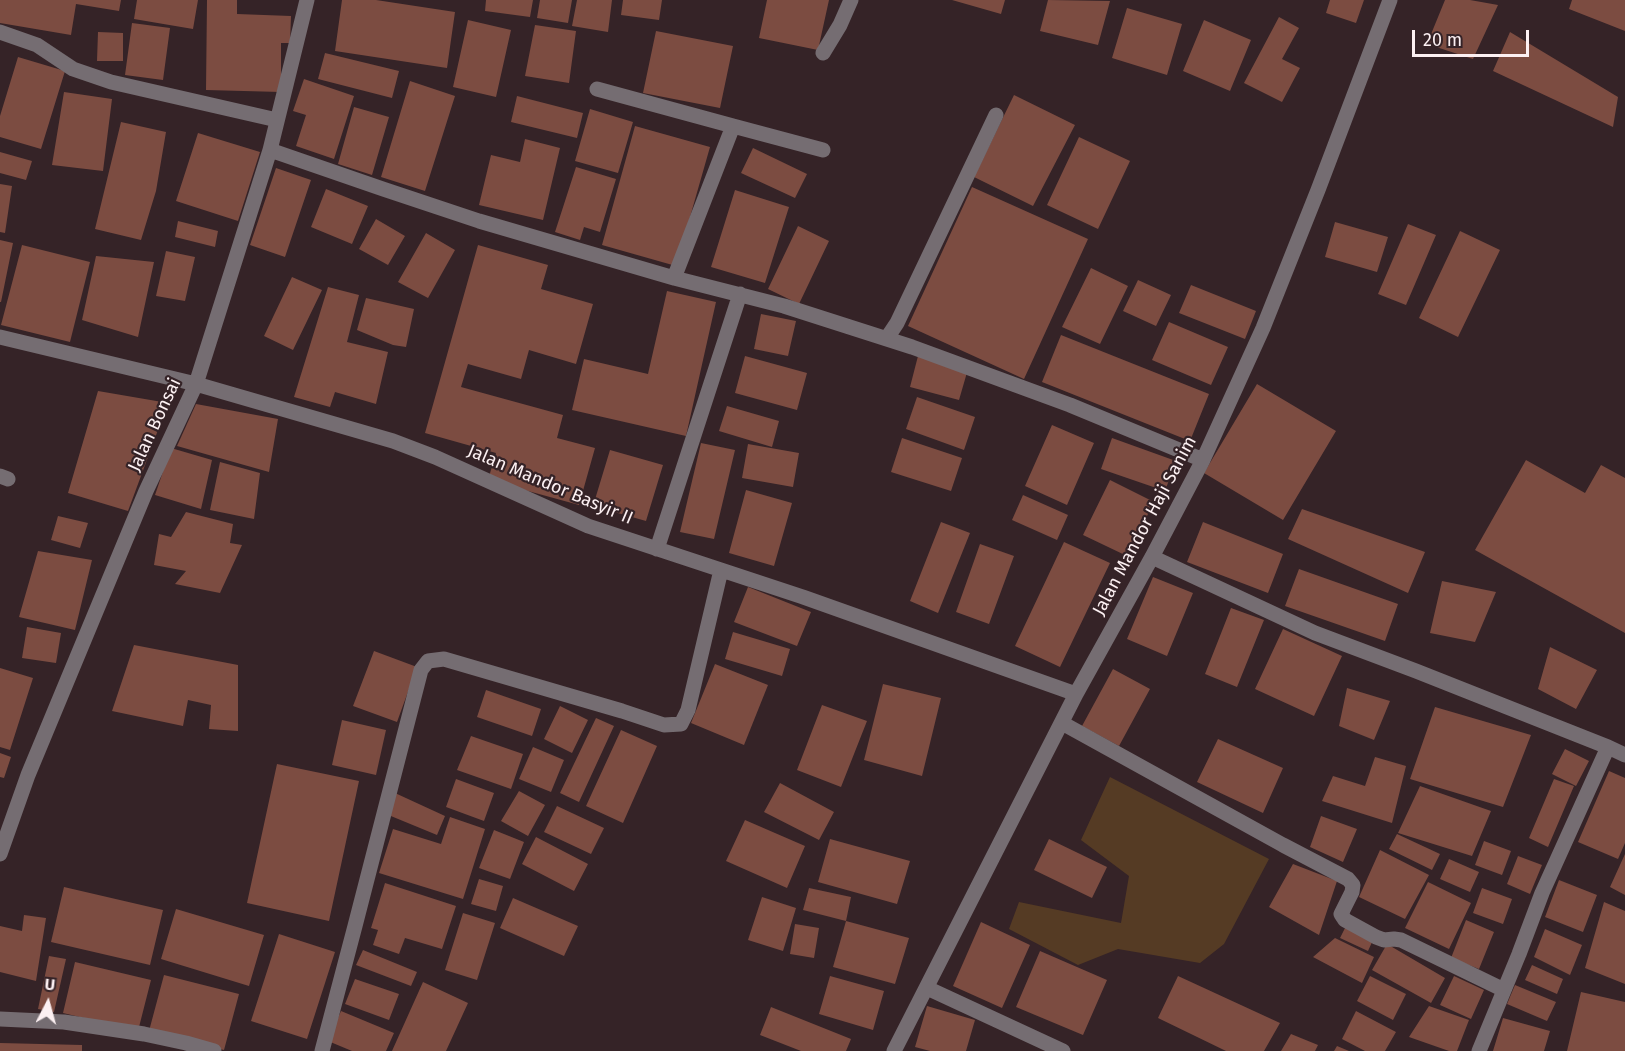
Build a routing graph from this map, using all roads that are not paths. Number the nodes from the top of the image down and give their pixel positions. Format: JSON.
{"nodes":[{"id":1,"x":307,"y":0,"type":"edge"},
{"id":2,"x":851,"y":0,"type":"edge"},
{"id":3,"x":1390,"y":0,"type":"edge"},
{"id":4,"x":0,"y":32,"type":"edge"},
{"id":5,"x":823,"y":53,"type":"dead end"},
{"id":6,"x":597,"y":89,"type":"dead end"},
{"id":7,"x":996,"y":115,"type":"dead end"},
{"id":8,"x":277,"y":120,"type":"junction"},
{"id":9,"x":733,"y":126,"type":"junction"},
{"id":10,"x":270,"y":150,"type":"junction"},
{"id":11,"x":824,"y":150,"type":"dead end"},
{"id":12,"x":675,"y":278,"type":"junction"},
{"id":13,"x":740,"y":294,"type":"junction"},
{"id":14,"x":0,"y":337,"type":"edge"},
{"id":15,"x":887,"y":338,"type":"junction"},
{"id":16,"x":196,"y":384,"type":"junction"},
{"id":17,"x":1203,"y":460,"type":"junction"},
{"id":18,"x":657,"y":549,"type":"junction"},
{"id":19,"x":1152,"y":557,"type":"junction"},
{"id":20,"x":721,"y":570,"type":"junction"},
{"id":21,"x":1076,"y":694,"type":"junction"},
{"id":22,"x":1062,"y":723,"type":"junction"},
{"id":23,"x":1608,"y":747,"type":"junction"},
{"id":24,"x":1625,"y":755,"type":"edge"},
{"id":25,"x":0,"y":854,"type":"edge"},
{"id":26,"x":927,"y":988,"type":"junction"},
{"id":27,"x":1504,"y":990,"type":"junction"},
{"id":28,"x":0,"y":1019,"type":"edge"},
{"id":29,"x":214,"y":1051,"type":"edge"},
{"id":30,"x":322,"y":1051,"type":"edge"},
{"id":31,"x":894,"y":1051,"type":"edge"},
{"id":32,"x":1063,"y":1051,"type":"edge"},
{"id":33,"x":1479,"y":1051,"type":"edge"}],
"edges":[{"from":1,"to":8,"type":"street","name":"Jalan Bonsai"},
{"from":2,"to":5,"type":"street"},
{"from":3,"to":17,"type":"street","name":"Jalan Mandor Haji Sanim"},
{"from":4,"to":8,"type":"street"},
{"from":6,"to":9,"type":"street"},
{"from":7,"to":15,"type":"street"},
{"from":8,"to":10,"type":"street","name":"Jalan Bonsai"},
{"from":9,"to":11,"type":"street"},
{"from":9,"to":12,"type":"street"},
{"from":10,"to":12,"type":"street"},
{"from":10,"to":16,"type":"street","name":"Jalan Bonsai"},
{"from":12,"to":13,"type":"street"},
{"from":13,"to":15,"type":"street"},
{"from":13,"to":18,"type":"street"},
{"from":14,"to":16,"type":"street","name":"Jalan Mandor Basyir II"},
{"from":15,"to":17,"type":"street"},
{"from":16,"to":18,"type":"street","name":"Jalan Mandor Basyir II"},
{"from":16,"to":25,"type":"street","name":"Jalan Bonsai"},
{"from":17,"to":19,"type":"street","name":"Jalan Mandor Haji Sanim"},
{"from":18,"to":20,"type":"street","name":"Jalan Mandor Basyir II"},
{"from":19,"to":21,"type":"street","name":"Jalan Mandor Haji Sanim"},
{"from":19,"to":23,"type":"street"},
{"from":20,"to":21,"type":"street","name":"Jalan Mandor Basyir II"},
{"from":20,"to":30,"type":"street"},
{"from":21,"to":22,"type":"street","name":"Jalan Mandor Haji Sanim"},
{"from":22,"to":26,"type":"street","name":"Jalan Mandor Haji Sanim"},
{"from":22,"to":27,"type":"street"},
{"from":23,"to":24,"type":"street"},
{"from":23,"to":27,"type":"street"},
{"from":26,"to":31,"type":"street","name":"Jalan Mandor Haji Sanim"},
{"from":26,"to":32,"type":"street"},
{"from":27,"to":33,"type":"street"},
{"from":28,"to":29,"type":"street"}]}
